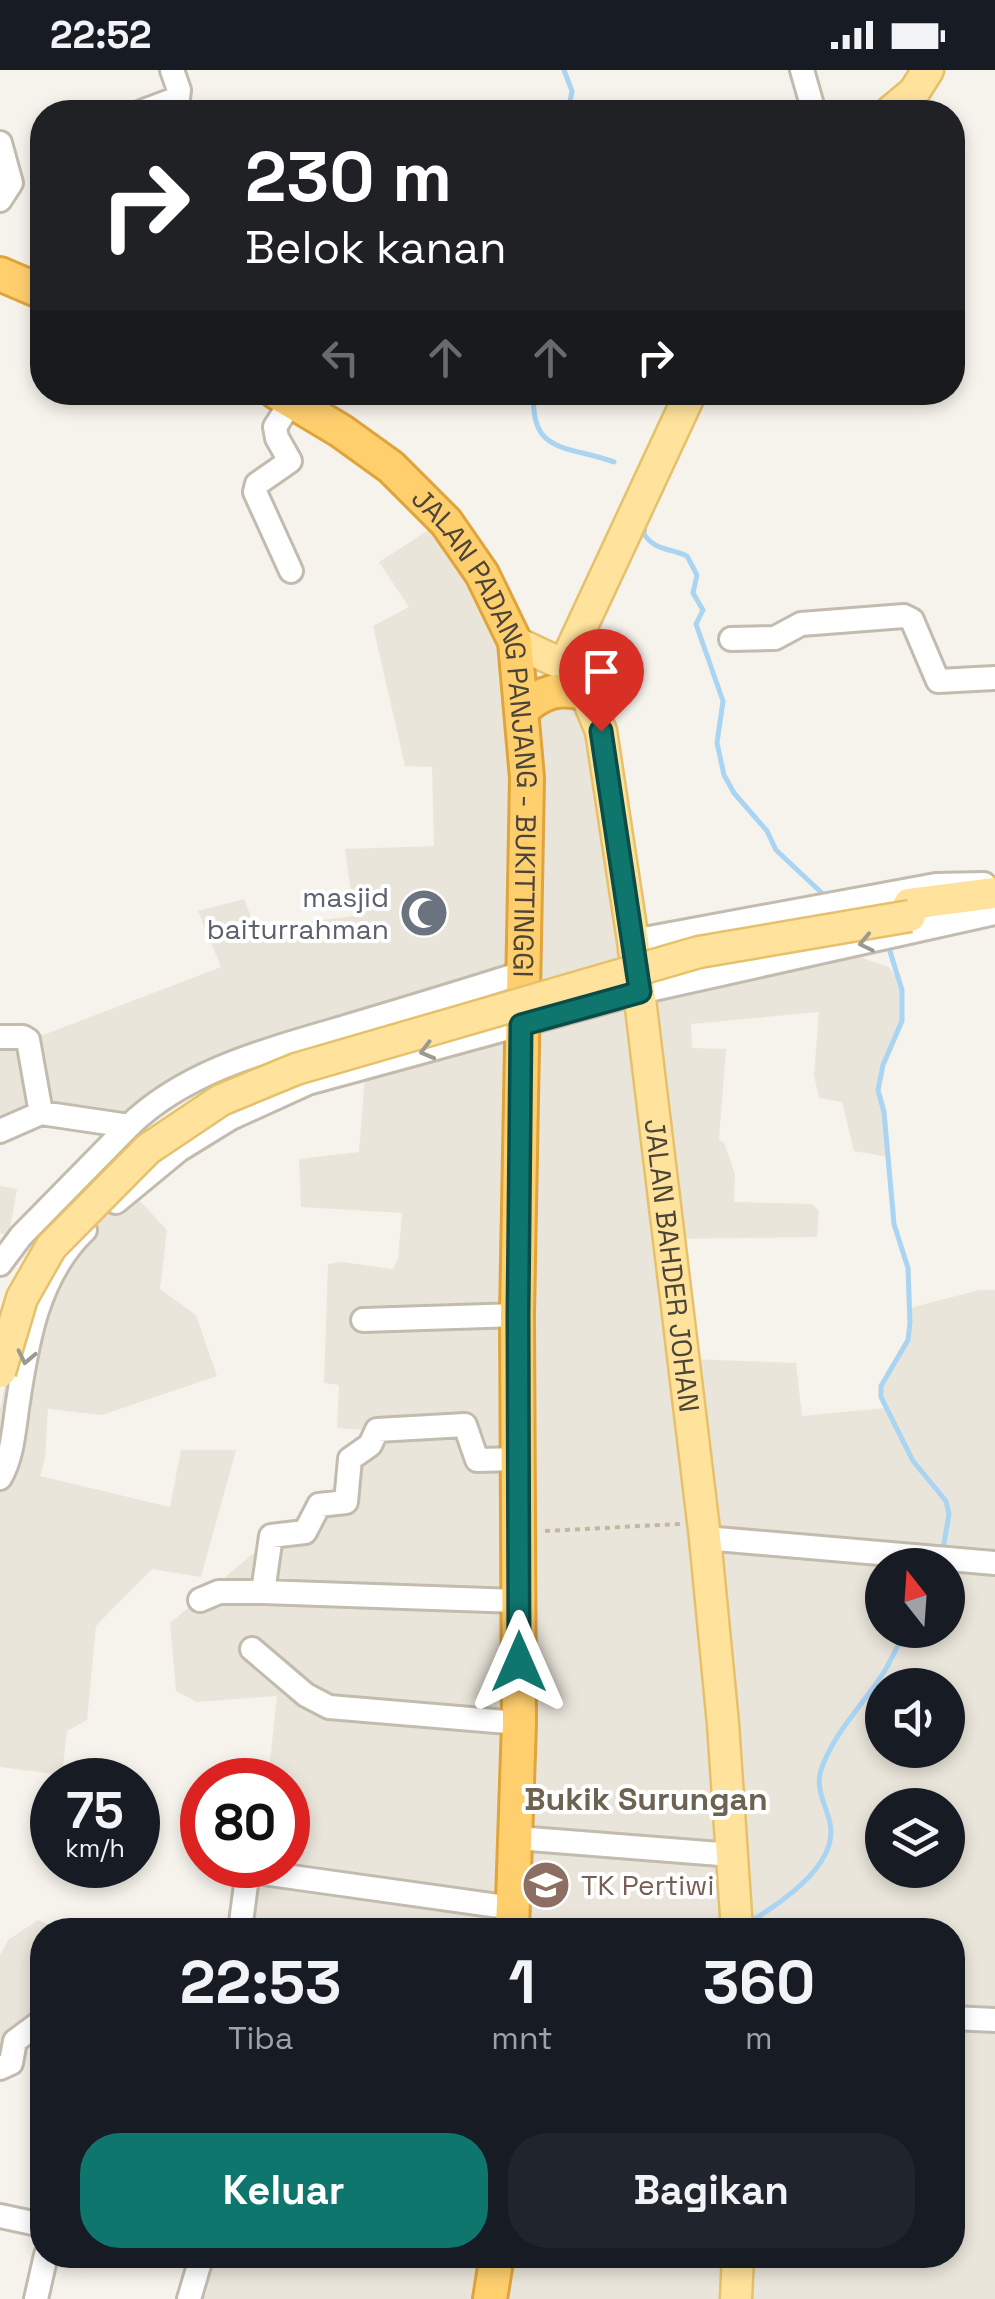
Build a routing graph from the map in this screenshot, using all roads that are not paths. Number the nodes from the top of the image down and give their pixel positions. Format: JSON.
{"nodes":[{"id":1,"x":172,"y":70,"type":"edge"},
{"id":2,"x":802,"y":70,"type":"edge"},
{"id":3,"x":928,"y":70,"type":"edge"},
{"id":4,"x":173,"y":100,"type":"edge"},
{"id":5,"x":811,"y":100,"type":"edge"},
{"id":6,"x":904,"y":100,"type":"edge"},
{"id":7,"x":0,"y":143,"type":"edge"},
{"id":8,"x":0,"y":200,"type":"edge"},
{"id":9,"x":0,"y":274,"type":"edge"},
{"id":10,"x":30,"y":287,"type":"edge"},
{"id":11,"x":282,"y":405,"type":"edge"},
{"id":12,"x":297,"y":405,"type":"edge"},
{"id":13,"x":685,"y":405,"type":"edge"},
{"id":14,"x":291,"y":572,"type":"dead end"},
{"id":15,"x":730,"y":639,"type":"dead end"},
{"id":16,"x":515,"y":642,"type":"junction"},
{"id":17,"x":564,"y":665,"type":"junction"},
{"id":18,"x":995,"y":678,"type":"edge"},
{"id":19,"x":587,"y":694,"type":"junction"},
{"id":20,"x":522,"y":710,"type":"junction"},
{"id":21,"x":995,"y":884,"type":"edge"},
{"id":22,"x":995,"y":893,"type":"edge"},
{"id":23,"x":995,"y":904,"type":"edge"},
{"id":24,"x":909,"y":910,"type":"junction"},
{"id":25,"x":995,"y":914,"type":"edge"},
{"id":26,"x":633,"y":941,"type":"junction"},
{"id":27,"x":522,"y":974,"type":"junction"},
{"id":28,"x":640,"y":992,"type":"junction"},
{"id":29,"x":521,"y":1025,"type":"junction"},
{"id":30,"x":0,"y":1036,"type":"edge"},
{"id":31,"x":41,"y":1113,"type":"junction"},
{"id":32,"x":129,"y":1126,"type":"junction"},
{"id":33,"x":0,"y":1131,"type":"edge"},
{"id":34,"x":0,"y":1264,"type":"edge"},
{"id":35,"x":518,"y":1314,"type":"junction"},
{"id":36,"x":363,"y":1320,"type":"dead end"},
{"id":37,"x":0,"y":1333,"type":"edge"},
{"id":38,"x":0,"y":1372,"type":"edge"},
{"id":39,"x":518,"y":1459,"type":"junction"},
{"id":40,"x":0,"y":1478,"type":"edge"},
{"id":41,"x":703,"y":1530,"type":"junction"},
{"id":42,"x":995,"y":1563,"type":"edge"},
{"id":43,"x":263,"y":1592,"type":"junction"},
{"id":44,"x":200,"y":1600,"type":"dead end"},
{"id":45,"x":520,"y":1600,"type":"junction"},
{"id":46,"x":252,"y":1649,"type":"dead end"},
{"id":47,"x":519,"y":1723,"type":"junction"},
{"id":48,"x":517,"y":1838,"type":"junction"},
{"id":49,"x":734,"y":1855,"type":"junction"},
{"id":50,"x":242,"y":1918,"type":"edge"},
{"id":51,"x":508,"y":1918,"type":"edge"},
{"id":52,"x":513,"y":1918,"type":"edge"},
{"id":53,"x":737,"y":1918,"type":"edge"},
{"id":54,"x":965,"y":2019,"type":"edge"},
{"id":55,"x":995,"y":2020,"type":"edge"},
{"id":56,"x":30,"y":2030,"type":"edge"},
{"id":57,"x":0,"y":2068,"type":"edge"},
{"id":58,"x":0,"y":2216,"type":"edge"},
{"id":59,"x":30,"y":2222,"type":"edge"},
{"id":60,"x":43,"y":2268,"type":"edge"},
{"id":61,"x":198,"y":2268,"type":"edge"},
{"id":62,"x":495,"y":2268,"type":"edge"},
{"id":63,"x":737,"y":2268,"type":"edge"},
{"id":64,"x":36,"y":2299,"type":"edge"},
{"id":65,"x":189,"y":2299,"type":"edge"},
{"id":66,"x":490,"y":2299,"type":"edge"},
{"id":67,"x":736,"y":2299,"type":"edge"}],
"edges":[{"from":1,"to":4,"type":"street"},
{"from":2,"to":5,"type":"street"},
{"from":3,"to":6,"type":"main road"},
{"from":7,"to":8,"type":"street"},
{"from":9,"to":10,"type":"highway"},
{"from":11,"to":14,"type":"street"},
{"from":12,"to":16,"type":"highway","name":"JALAN PADANG PANJANG - BUKITTINGGI"},
{"from":13,"to":17,"type":"main road"},
{"from":15,"to":18,"type":"street"},
{"from":16,"to":17,"type":"main road","name":"JALAN BAHDER JOHAN"},
{"from":16,"to":20,"type":"highway","name":"JALAN PADANG PANJANG - BUKITTINGGI"},
{"from":17,"to":19,"type":"main road","name":"JALAN BAHDER JOHAN"},
{"from":19,"to":20,"type":"highway"},
{"from":19,"to":26,"type":"main road","name":"JALAN BAHDER JOHAN"},
{"from":20,"to":27,"type":"highway","name":"JALAN PADANG PANJANG - BUKITTINGGI"},
{"from":21,"to":26,"type":"street"},
{"from":22,"to":24,"type":"main road"},
{"from":23,"to":24,"type":"main road"},
{"from":24,"to":37,"type":"main road"},
{"from":24,"to":38,"type":"main road","bridge":true},
{"from":25,"to":28,"type":"street","one_way":true},
{"from":26,"to":28,"type":"main road","name":"JALAN BAHDER JOHAN"},
{"from":27,"to":29,"type":"highway","name":"JALAN PADANG PANJANG - BUKITTINGGI"},
{"from":27,"to":32,"type":"street"},
{"from":28,"to":29,"type":"street"},
{"from":28,"to":41,"type":"main road","name":"JALAN BAHDER JOHAN"},
{"from":29,"to":35,"type":"highway","name":"JALAN PADANG PANJANG - BUKITTINGGI"},
{"from":29,"to":40,"type":"street","one_way":true},
{"from":30,"to":31,"type":"street"},
{"from":31,"to":32,"type":"street"},
{"from":31,"to":33,"type":"street"},
{"from":32,"to":34,"type":"street"},
{"from":35,"to":36,"type":"street"},
{"from":35,"to":39,"type":"highway","name":"JALAN PADANG PANJANG - BUKITTINGGI"},
{"from":39,"to":43,"type":"street"},
{"from":39,"to":45,"type":"highway","name":"JALAN PADANG PANJANG - BUKITTINGGI"},
{"from":41,"to":42,"type":"street"},
{"from":41,"to":49,"type":"main road","name":"JALAN BAHDER JOHAN"},
{"from":43,"to":44,"type":"street"},
{"from":43,"to":45,"type":"street"},
{"from":45,"to":47,"type":"highway","name":"JALAN PADANG PANJANG - BUKITTINGGI"},
{"from":46,"to":47,"type":"street"},
{"from":47,"to":48,"type":"highway","name":"JALAN PADANG PANJANG - BUKITTINGGI"},
{"from":48,"to":49,"type":"street"},
{"from":48,"to":52,"type":"highway","name":"JALAN PADANG PANJANG - BUKITTINGGI"},
{"from":49,"to":53,"type":"main road","name":"JALAN BAHDER JOHAN"},
{"from":50,"to":51,"type":"street"},
{"from":54,"to":55,"type":"street"},
{"from":56,"to":57,"type":"street"},
{"from":58,"to":59,"type":"street"},
{"from":60,"to":64,"type":"street"},
{"from":61,"to":65,"type":"street"},
{"from":62,"to":66,"type":"highway"},
{"from":63,"to":67,"type":"main road"}]}
